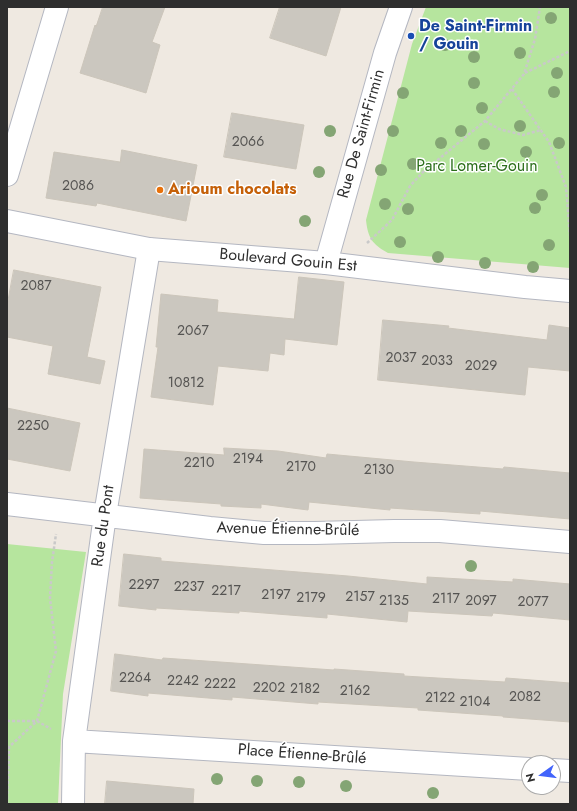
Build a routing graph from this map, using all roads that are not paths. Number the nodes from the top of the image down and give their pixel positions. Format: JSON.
{"nodes":[{"id":1,"x":57,"y":7,"type":"edge"},
{"id":2,"x":401,"y":7,"type":"edge"},
{"id":3,"x":7,"y":175,"type":"edge"},
{"id":4,"x":7,"y":221,"type":"edge"},
{"id":5,"x":149,"y":249,"type":"junction"},
{"id":6,"x":326,"y":263,"type":"junction"},
{"id":7,"x":570,"y":291,"type":"edge"},
{"id":8,"x":7,"y":504,"type":"edge"},
{"id":9,"x":105,"y":515,"type":"junction"},
{"id":10,"x":570,"y":542,"type":"edge"},
{"id":11,"x":74,"y":741,"type":"junction"},
{"id":12,"x":521,"y":769,"type":"edge"},
{"id":13,"x":72,"y":804,"type":"edge"}],
"edges":[{"from":1,"to":3,"type":"street"},
{"from":2,"to":6,"type":"street","name":"Rue De Saint-Firmin"},
{"from":4,"to":5,"type":"street","name":"Boulevard Gouin Est"},
{"from":5,"to":6,"type":"street","name":"Boulevard Gouin Est"},
{"from":5,"to":9,"type":"street","name":"Rue du Pont"},
{"from":6,"to":7,"type":"street","name":"Boulevard Gouin Est"},
{"from":8,"to":9,"type":"street","name":"Avenue Étienne-Brûlé"},
{"from":9,"to":10,"type":"street","name":"Avenue Étienne-Brûlé"},
{"from":9,"to":11,"type":"street","name":"Rue du Pont"},
{"from":11,"to":12,"type":"street","name":"Place Étienne-Brûlé"},
{"from":11,"to":13,"type":"street","name":"Rue du Pont"}]}
